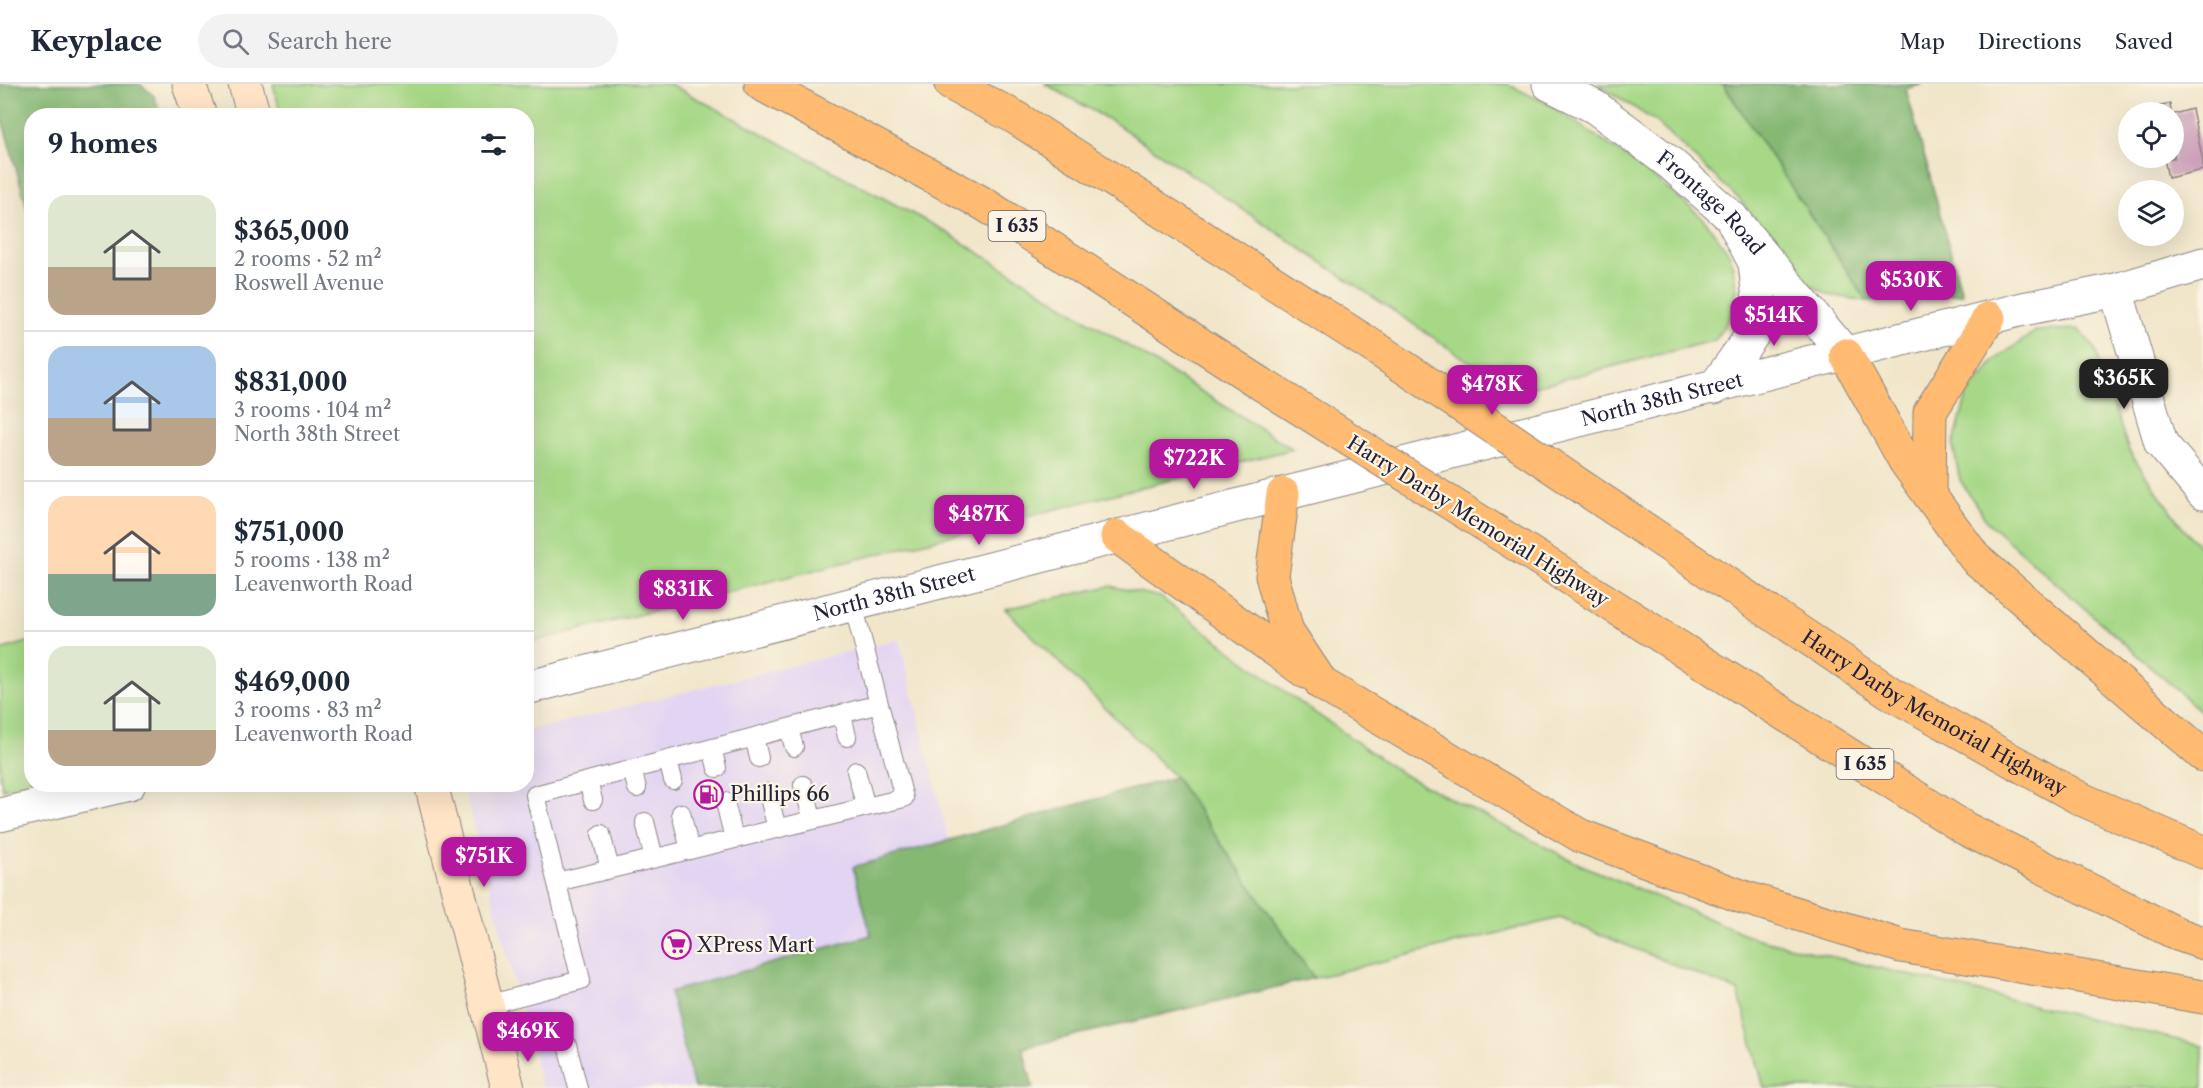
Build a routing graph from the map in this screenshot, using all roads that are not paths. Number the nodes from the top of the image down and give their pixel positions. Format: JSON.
{"nodes":[{"id":1,"x":189,"y":84,"type":"edge"},
{"id":2,"x":246,"y":84,"type":"edge"},
{"id":3,"x":761,"y":84,"type":"edge"},
{"id":4,"x":951,"y":84,"type":"edge"},
{"id":5,"x":1550,"y":84,"type":"edge"},
{"id":6,"x":197,"y":108,"type":"edge"},
{"id":7,"x":252,"y":108,"type":"edge"},
{"id":8,"x":1731,"y":217,"type":"junction"},
{"id":9,"x":2203,"y":264,"type":"edge"},
{"id":10,"x":2116,"y":290,"type":"junction"},
{"id":11,"x":1989,"y":318,"type":"junction"},
{"id":12,"x":1846,"y":355,"type":"junction"},
{"id":13,"x":1714,"y":388,"type":"junction"},
{"id":14,"x":2203,"y":493,"type":"edge"},
{"id":15,"x":1283,"y":494,"type":"junction"},
{"id":16,"x":1929,"y":494,"type":"junction"},
{"id":17,"x":1117,"y":536,"type":"junction"},
{"id":18,"x":853,"y":604,"type":"junction"},
{"id":19,"x":1322,"y":684,"type":"junction"},
{"id":20,"x":534,"y":686,"type":"edge"},
{"id":21,"x":879,"y":704,"type":"junction"},
{"id":22,"x":842,"y":714,"type":"junction"},
{"id":23,"x":789,"y":728,"type":"junction"},
{"id":24,"x":754,"y":737,"type":"junction"},
{"id":25,"x":847,"y":737,"type":"dead end"},
{"id":26,"x":794,"y":747,"type":"dead end"},
{"id":27,"x":712,"y":748,"type":"junction"},
{"id":28,"x":2203,"y":755,"type":"edge"},
{"id":29,"x":759,"y":758,"type":"dead end"},
{"id":30,"x":668,"y":760,"type":"junction"},
{"id":31,"x":717,"y":768,"type":"dead end"},
{"id":32,"x":632,"y":770,"type":"junction"},
{"id":33,"x":856,"y":771,"type":"dead end"},
{"id":34,"x":673,"y":780,"type":"dead end"},
{"id":35,"x":588,"y":781,"type":"junction"},
{"id":36,"x":803,"y":784,"type":"dead end"},
{"id":37,"x":637,"y":788,"type":"dead end"},
{"id":38,"x":96,"y":792,"type":"edge"},
{"id":39,"x":433,"y":792,"type":"edge"},
{"id":40,"x":768,"y":794,"type":"dead end"},
{"id":41,"x":593,"y":800,"type":"dead end"},
{"id":42,"x":725,"y":802,"type":"dead end"},
{"id":43,"x":866,"y":807,"type":"junction"},
{"id":44,"x":681,"y":813,"type":"dead end"},
{"id":45,"x":0,"y":815,"type":"edge"},
{"id":46,"x":813,"y":820,"type":"junction"},
{"id":47,"x":645,"y":822,"type":"dead end"},
{"id":48,"x":777,"y":829,"type":"junction"},
{"id":49,"x":601,"y":834,"type":"dead end"},
{"id":50,"x":734,"y":839,"type":"junction"},
{"id":51,"x":690,"y":850,"type":"junction"},
{"id":52,"x":2203,"y":852,"type":"edge"},
{"id":53,"x":654,"y":858,"type":"junction"},
{"id":54,"x":609,"y":869,"type":"junction"},
{"id":55,"x":557,"y":882,"type":"junction"},
{"id":56,"x":2203,"y":943,"type":"edge"},
{"id":57,"x":2203,"y":997,"type":"edge"},
{"id":58,"x":487,"y":1005,"type":"junction"},
{"id":59,"x":567,"y":1045,"type":"dead end"},
{"id":60,"x":508,"y":1088,"type":"edge"},
{"id":61,"x":578,"y":1088,"type":"edge"}],
"edges":[{"from":1,"to":6,"type":"main road"},
{"from":2,"to":7,"type":"main road"},
{"from":3,"to":56,"type":"highway","name":"Harry Darby Memorial Highway","number":"I 635","bridge":true},
{"from":4,"to":52,"type":"highway","name":"Harry Darby Memorial Highway","bridge":true},
{"from":5,"to":8,"type":"street","name":"Frontage Road"},
{"from":8,"to":12,"type":"street","name":"Frontage Road"},
{"from":8,"to":13,"type":"street"},
{"from":9,"to":10,"type":"street","name":"North 38th Street"},
{"from":10,"to":11,"type":"street","name":"North 38th Street"},
{"from":10,"to":14,"type":"street"},
{"from":11,"to":12,"type":"street","name":"North 38th Street"},
{"from":11,"to":16,"type":"highway"},
{"from":12,"to":13,"type":"street","name":"North 38th Street"},
{"from":12,"to":16,"type":"highway"},
{"from":13,"to":15,"type":"street","name":"North 38th Street"},
{"from":15,"to":17,"type":"street","name":"North 38th Street"},
{"from":15,"to":19,"type":"highway"},
{"from":16,"to":28,"type":"highway"},
{"from":17,"to":18,"type":"street","name":"North 38th Street"},
{"from":17,"to":19,"type":"highway"},
{"from":18,"to":20,"type":"street","name":"North 38th Street"},
{"from":18,"to":21,"type":"lane"},
{"from":19,"to":57,"type":"highway"},
{"from":21,"to":22,"type":"lane"},
{"from":21,"to":43,"type":"lane"},
{"from":22,"to":23,"type":"lane"},
{"from":22,"to":25,"type":"lane"},
{"from":23,"to":24,"type":"lane"},
{"from":23,"to":26,"type":"lane"},
{"from":24,"to":27,"type":"lane"},
{"from":24,"to":29,"type":"lane"},
{"from":27,"to":30,"type":"lane"},
{"from":27,"to":31,"type":"lane"},
{"from":30,"to":32,"type":"lane"},
{"from":30,"to":34,"type":"lane"},
{"from":32,"to":35,"type":"lane"},
{"from":32,"to":37,"type":"lane"},
{"from":33,"to":43,"type":"lane"},
{"from":35,"to":41,"type":"lane"},
{"from":35,"to":55,"type":"lane"},
{"from":36,"to":46,"type":"lane"},
{"from":38,"to":45,"type":"street"},
{"from":39,"to":58,"type":"main road"},
{"from":40,"to":48,"type":"lane"},
{"from":42,"to":50,"type":"lane"},
{"from":43,"to":46,"type":"lane"},
{"from":44,"to":51,"type":"lane"},
{"from":46,"to":48,"type":"lane"},
{"from":47,"to":53,"type":"lane"},
{"from":48,"to":50,"type":"lane"},
{"from":49,"to":54,"type":"lane"},
{"from":50,"to":51,"type":"lane"},
{"from":51,"to":53,"type":"lane"},
{"from":53,"to":54,"type":"lane"},
{"from":54,"to":55,"type":"lane"},
{"from":55,"to":58,"type":"lane"},
{"from":58,"to":60,"type":"main road"},
{"from":59,"to":61,"type":"lane"}]}
